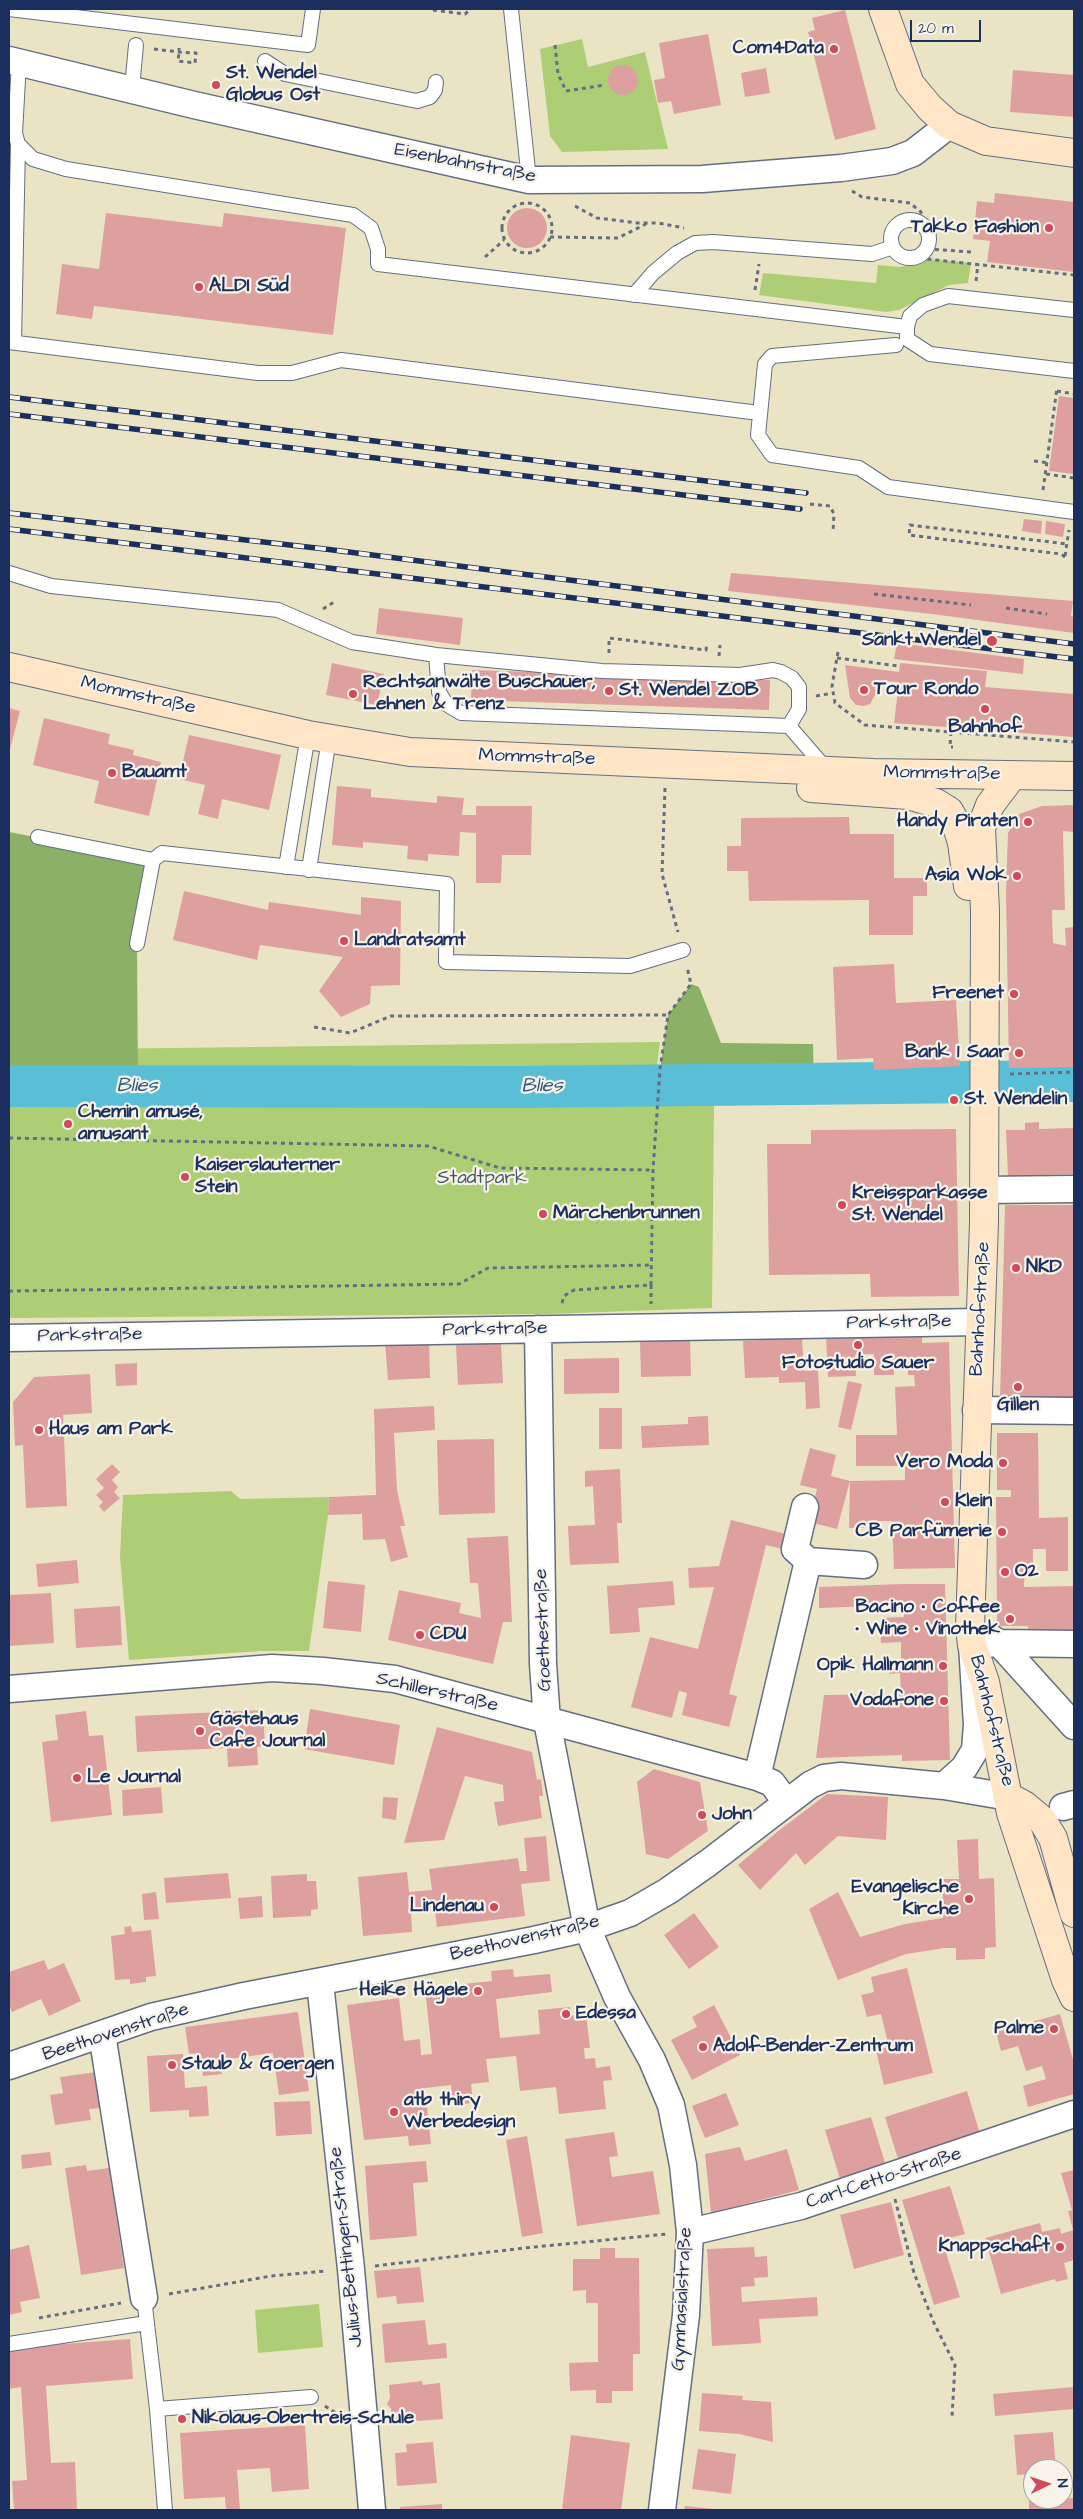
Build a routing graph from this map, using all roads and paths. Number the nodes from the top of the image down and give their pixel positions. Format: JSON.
{"nodes":[{"id":1,"x":9,"y":9,"type":"edge"},
{"id":2,"x":313,"y":9,"type":"edge"},
{"id":3,"x":471,"y":9,"type":"edge"},
{"id":4,"x":511,"y":9,"type":"edge"},
{"id":5,"x":883,"y":9,"type":"edge"},
{"id":6,"x":432,"y":10,"type":"dead end"},
{"id":7,"x":136,"y":45,"type":"dead end"},
{"id":8,"x":556,"y":45,"type":"dead end"},
{"id":9,"x":171,"y":50,"type":"dead end"},
{"id":10,"x":179,"y":52,"type":"junction"},
{"id":11,"x":14,"y":61,"type":"edge"},
{"id":12,"x":265,"y":61,"type":"dead end"},
{"id":13,"x":436,"y":82,"type":"dead end"},
{"id":14,"x":605,"y":85,"type":"dead end"},
{"id":15,"x":132,"y":88,"type":"junction"},
{"id":16,"x":949,"y":125,"type":"junction"},
{"id":17,"x":18,"y":144,"type":"junction"},
{"id":18,"x":1074,"y":153,"type":"edge"},
{"id":19,"x":841,"y":168,"type":"junction"},
{"id":20,"x":529,"y":180,"type":"junction"},
{"id":21,"x":567,"y":201,"type":"dead end"},
{"id":22,"x":649,"y":223,"type":"junction"},
{"id":23,"x":923,"y":225,"type":"junction"},
{"id":24,"x":550,"y":237,"type":"junction"},
{"id":25,"x":713,"y":242,"type":"junction"},
{"id":26,"x":761,"y":246,"type":"junction"},
{"id":27,"x":893,"y":247,"type":"junction"},
{"id":28,"x":926,"y":250,"type":"junction"},
{"id":29,"x":972,"y":252,"type":"dead end"},
{"id":30,"x":1074,"y":275,"type":"edge"},
{"id":31,"x":634,"y":295,"type":"junction"},
{"id":32,"x":752,"y":309,"type":"junction"},
{"id":33,"x":1074,"y":310,"type":"edge"},
{"id":34,"x":907,"y":327,"type":"junction"},
{"id":35,"x":11,"y":342,"type":"edge"},
{"id":36,"x":896,"y":345,"type":"dead end"},
{"id":37,"x":1060,"y":370,"type":"junction"},
{"id":38,"x":1074,"y":371,"type":"edge"},
{"id":39,"x":1057,"y":391,"type":"junction"},
{"id":40,"x":1074,"y":394,"type":"edge"},
{"id":41,"x":759,"y":413,"type":"junction"},
{"id":42,"x":1034,"y":461,"type":"dead end"},
{"id":43,"x":1050,"y":463,"type":"dead end"},
{"id":44,"x":1074,"y":478,"type":"edge"},
{"id":45,"x":810,"y":504,"type":"dead end"},
{"id":46,"x":1074,"y":512,"type":"edge"},
{"id":47,"x":833,"y":532,"type":"dead end"},
{"id":48,"x":1015,"y":550,"type":"joint"},
{"id":49,"x":9,"y":573,"type":"edge"},
{"id":50,"x":874,"y":594,"type":"dead end"},
{"id":51,"x":971,"y":605,"type":"dead end"},
{"id":52,"x":1006,"y":608,"type":"dead end"},
{"id":53,"x":1047,"y":614,"type":"dead end"},
{"id":54,"x":609,"y":638,"type":"dead end"},
{"id":55,"x":707,"y":643,"type":"dead end"},
{"id":56,"x":720,"y":645,"type":"dead end"},
{"id":57,"x":838,"y":652,"type":"dead end"},
{"id":58,"x":436,"y":655,"type":"junction"},
{"id":59,"x":719,"y":657,"type":"dead end"},
{"id":60,"x":837,"y":658,"type":"junction"},
{"id":61,"x":898,"y":666,"type":"dead end"},
{"id":62,"x":9,"y":667,"type":"edge"},
{"id":63,"x":1002,"y":719,"type":"dead end"},
{"id":64,"x":1002,"y":725,"type":"dead end"},
{"id":65,"x":789,"y":726,"type":"junction"},
{"id":66,"x":998,"y":731,"type":"dead end"},
{"id":67,"x":951,"y":732,"type":"junction"},
{"id":68,"x":998,"y":736,"type":"junction"},
{"id":69,"x":319,"y":737,"type":"junction"},
{"id":70,"x":1074,"y":742,"type":"edge"},
{"id":71,"x":955,"y":748,"type":"dead end"},
{"id":72,"x":701,"y":764,"type":"junction"},
{"id":73,"x":828,"y":771,"type":"junction"},
{"id":74,"x":1012,"y":776,"type":"junction"},
{"id":75,"x":1074,"y":776,"type":"edge"},
{"id":76,"x":674,"y":787,"type":"dead end"},
{"id":77,"x":38,"y":837,"type":"dead end"},
{"id":78,"x":153,"y":860,"type":"junction"},
{"id":79,"x":286,"y":867,"type":"junction"},
{"id":80,"x":309,"y":870,"type":"junction"},
{"id":81,"x":138,"y":944,"type":"dead end"},
{"id":82,"x":682,"y":950,"type":"junction"},
{"id":83,"x":984,"y":974,"type":"junction"},
{"id":84,"x":668,"y":1015,"type":"junction"},
{"id":85,"x":314,"y":1027,"type":"dead end"},
{"id":86,"x":1074,"y":1072,"type":"edge"},
{"id":87,"x":985,"y":1084,"type":"junction"},
{"id":88,"x":9,"y":1138,"type":"edge"},
{"id":89,"x":653,"y":1170,"type":"junction"},
{"id":90,"x":1074,"y":1189,"type":"edge"},
{"id":91,"x":984,"y":1190,"type":"junction"},
{"id":92,"x":652,"y":1265,"type":"junction"},
{"id":93,"x":9,"y":1291,"type":"edge"},
{"id":94,"x":980,"y":1322,"type":"junction"},
{"id":95,"x":548,"y":1329,"type":"junction"},
{"id":96,"x":9,"y":1338,"type":"edge"},
{"id":97,"x":976,"y":1410,"type":"junction"},
{"id":98,"x":1074,"y":1411,"type":"edge"},
{"id":99,"x":805,"y":1507,"type":"dead end"},
{"id":100,"x":808,"y":1560,"type":"junction"},
{"id":101,"x":864,"y":1565,"type":"dead end"},
{"id":102,"x":971,"y":1636,"type":"junction"},
{"id":103,"x":999,"y":1643,"type":"junction"},
{"id":104,"x":1074,"y":1644,"type":"edge"},
{"id":105,"x":9,"y":1688,"type":"edge"},
{"id":106,"x":547,"y":1721,"type":"junction"},
{"id":107,"x":1074,"y":1726,"type":"edge"},
{"id":108,"x":757,"y":1776,"type":"junction"},
{"id":109,"x":944,"y":1786,"type":"junction"},
{"id":110,"x":1009,"y":1797,"type":"junction"},
{"id":111,"x":786,"y":1802,"type":"junction"},
{"id":112,"x":1060,"y":1810,"type":"edge"},
{"id":113,"x":1074,"y":1913,"type":"edge"},
{"id":114,"x":587,"y":1928,"type":"junction"},
{"id":115,"x":320,"y":1983,"type":"junction"},
{"id":116,"x":1074,"y":1997,"type":"edge"},
{"id":117,"x":102,"y":2034,"type":"junction"},
{"id":118,"x":9,"y":2066,"type":"edge"},
{"id":119,"x":1074,"y":2114,"type":"edge"},
{"id":120,"x":889,"y":2176,"type":"junction"},
{"id":121,"x":690,"y":2232,"type":"junction"},
{"id":122,"x":146,"y":2310,"type":"junction"},
{"id":123,"x":9,"y":2344,"type":"edge"},
{"id":124,"x":311,"y":2396,"type":"dead end"},
{"id":125,"x":157,"y":2409,"type":"junction"},
{"id":126,"x":952,"y":2417,"type":"dead end"},
{"id":127,"x":165,"y":2510,"type":"edge"},
{"id":128,"x":372,"y":2510,"type":"edge"},
{"id":129,"x":662,"y":2510,"type":"edge"}],
"edges":[{"from":1,"to":2,"type":"lane"},
{"from":3,"to":6,"type":"path"},
{"from":4,"to":20,"type":"lane"},
{"from":5,"to":16,"type":"main road"},
{"from":7,"to":15,"type":"lane"},
{"from":8,"to":14,"type":"path"},
{"from":9,"to":10,"type":"path"},
{"from":10,"to":10,"type":"path"},
{"from":11,"to":15,"type":"street","name":"Eisenbahnstraße"},
{"from":11,"to":17,"type":"lane"},
{"from":12,"to":13,"type":"lane"},
{"from":15,"to":20,"type":"street","name":"Eisenbahnstraße"},
{"from":16,"to":18,"type":"main road"},
{"from":16,"to":19,"type":"street","name":"Eisenbahnstraße"},
{"from":17,"to":31,"type":"lane"},
{"from":17,"to":35,"type":"lane"},
{"from":19,"to":20,"type":"street","name":"Eisenbahnstraße"},
{"from":19,"to":23,"type":"path"},
{"from":21,"to":22,"type":"path"},
{"from":22,"to":24,"type":"path"},
{"from":22,"to":25,"type":"path"},
{"from":23,"to":27,"type":"lane"},
{"from":23,"to":28,"type":"lane"},
{"from":24,"to":24,"type":"path"},
{"from":25,"to":26,"type":"lane"},
{"from":25,"to":31,"type":"lane"},
{"from":26,"to":27,"type":"lane"},
{"from":26,"to":32,"type":"path"},
{"from":27,"to":28,"type":"lane"},
{"from":28,"to":29,"type":"path"},
{"from":28,"to":30,"type":"path"},
{"from":31,"to":32,"type":"lane"},
{"from":32,"to":34,"type":"lane"},
{"from":33,"to":34,"type":"lane"},
{"from":34,"to":37,"type":"lane"},
{"from":35,"to":41,"type":"lane"},
{"from":36,"to":41,"type":"lane"},
{"from":37,"to":38,"type":"lane"},
{"from":37,"to":39,"type":"path"},
{"from":39,"to":40,"type":"path"},
{"from":39,"to":44,"type":"path"},
{"from":41,"to":46,"type":"lane"},
{"from":42,"to":43,"type":"path","bridge":true},
{"from":45,"to":47,"type":"path"},
{"from":48,"to":48,"type":"path"},
{"from":49,"to":58,"type":"lane"},
{"from":50,"to":51,"type":"path"},
{"from":52,"to":53,"type":"path"},
{"from":54,"to":55,"type":"path"},
{"from":56,"to":59,"type":"path"},
{"from":57,"to":60,"type":"path"},
{"from":58,"to":65,"type":"lane"},
{"from":58,"to":65,"type":"lane"},
{"from":60,"to":61,"type":"path"},
{"from":60,"to":67,"type":"path"},
{"from":62,"to":69,"type":"main road","name":"Mommstraße"},
{"from":63,"to":64,"type":"path"},
{"from":65,"to":73,"type":"lane"},
{"from":66,"to":68,"type":"path"},
{"from":67,"to":68,"type":"path"},
{"from":67,"to":71,"type":"path"},
{"from":68,"to":70,"type":"path"},
{"from":69,"to":72,"type":"main road","name":"Mommstraße"},
{"from":69,"to":79,"type":"lane"},
{"from":69,"to":80,"type":"lane"},
{"from":72,"to":73,"type":"main road","name":"Mommstraße"},
{"from":72,"to":83,"type":"main road","name":"Bahnhofstraße"},
{"from":73,"to":74,"type":"main road","name":"Mommstraße"},
{"from":74,"to":75,"type":"main road","name":"Mommstraße"},
{"from":74,"to":83,"type":"main road","name":"Bahnhofstraße"},
{"from":76,"to":82,"type":"path"},
{"from":77,"to":78,"type":"lane"},
{"from":78,"to":79,"type":"lane"},
{"from":78,"to":81,"type":"lane"},
{"from":79,"to":80,"type":"lane"},
{"from":80,"to":82,"type":"lane"},
{"from":82,"to":84,"type":"path"},
{"from":83,"to":87,"type":"main road","name":"Bahnhofstraße"},
{"from":84,"to":85,"type":"path"},
{"from":84,"to":89,"type":"path"},
{"from":86,"to":87,"type":"path"},
{"from":87,"to":91,"type":"main road","name":"Bahnhofstraße"},
{"from":88,"to":89,"type":"path"},
{"from":89,"to":92,"type":"path"},
{"from":90,"to":91,"type":"street"},
{"from":91,"to":94,"type":"main road","name":"Bahnhofstraße"},
{"from":92,"to":93,"type":"path"},
{"from":92,"to":95,"type":"path"},
{"from":94,"to":95,"type":"street","name":"Parkstraße"},
{"from":94,"to":97,"type":"main road","name":"Bahnhofstraße"},
{"from":95,"to":96,"type":"street","name":"Parkstraße"},
{"from":95,"to":106,"type":"street","name":"Goethestraße"},
{"from":97,"to":98,"type":"street"},
{"from":97,"to":102,"type":"main road","name":"Bahnhofstraße"},
{"from":99,"to":100,"type":"street"},
{"from":100,"to":101,"type":"street"},
{"from":100,"to":108,"type":"street"},
{"from":102,"to":103,"type":"street"},
{"from":102,"to":109,"type":"street","name":"Bahnhofstraße"},
{"from":102,"to":110,"type":"main road","name":"Bahnhofstraße"},
{"from":103,"to":104,"type":"street"},
{"from":103,"to":107,"type":"street"},
{"from":105,"to":106,"type":"street","name":"Schillerstraße"},
{"from":106,"to":108,"type":"street","name":"Schillerstraße"},
{"from":106,"to":114,"type":"street","name":"Goethestraße"},
{"from":108,"to":111,"type":"street","name":"Schillerstraße"},
{"from":109,"to":110,"type":"street","name":"Beethovenstraße"},
{"from":109,"to":111,"type":"street","name":"Beethovenstraße"},
{"from":110,"to":112,"type":"main road"},
{"from":110,"to":116,"type":"main road","name":"Bahnhofstraße"},
{"from":111,"to":114,"type":"street","name":"Beethovenstraße"},
{"from":112,"to":113,"type":"main road"},
{"from":114,"to":115,"type":"street","name":"Beethovenstraße"},
{"from":114,"to":121,"type":"street","name":"Gymnasialstraße"},
{"from":115,"to":117,"type":"street","name":"Beethovenstraße"},
{"from":115,"to":128,"type":"street","name":"Julius-Bettingen-Straße"},
{"from":117,"to":118,"type":"street","name":"Beethovenstraße"},
{"from":117,"to":122,"type":"street"},
{"from":119,"to":120,"type":"street","name":"Carl-Cetto-Straße"},
{"from":120,"to":121,"type":"street","name":"Carl-Cetto-Straße"},
{"from":120,"to":126,"type":"path"},
{"from":121,"to":129,"type":"street","name":"Gymnasialstraße"},
{"from":122,"to":123,"type":"lane"},
{"from":122,"to":125,"type":"lane"},
{"from":124,"to":125,"type":"lane"},
{"from":125,"to":127,"type":"lane"}]}
